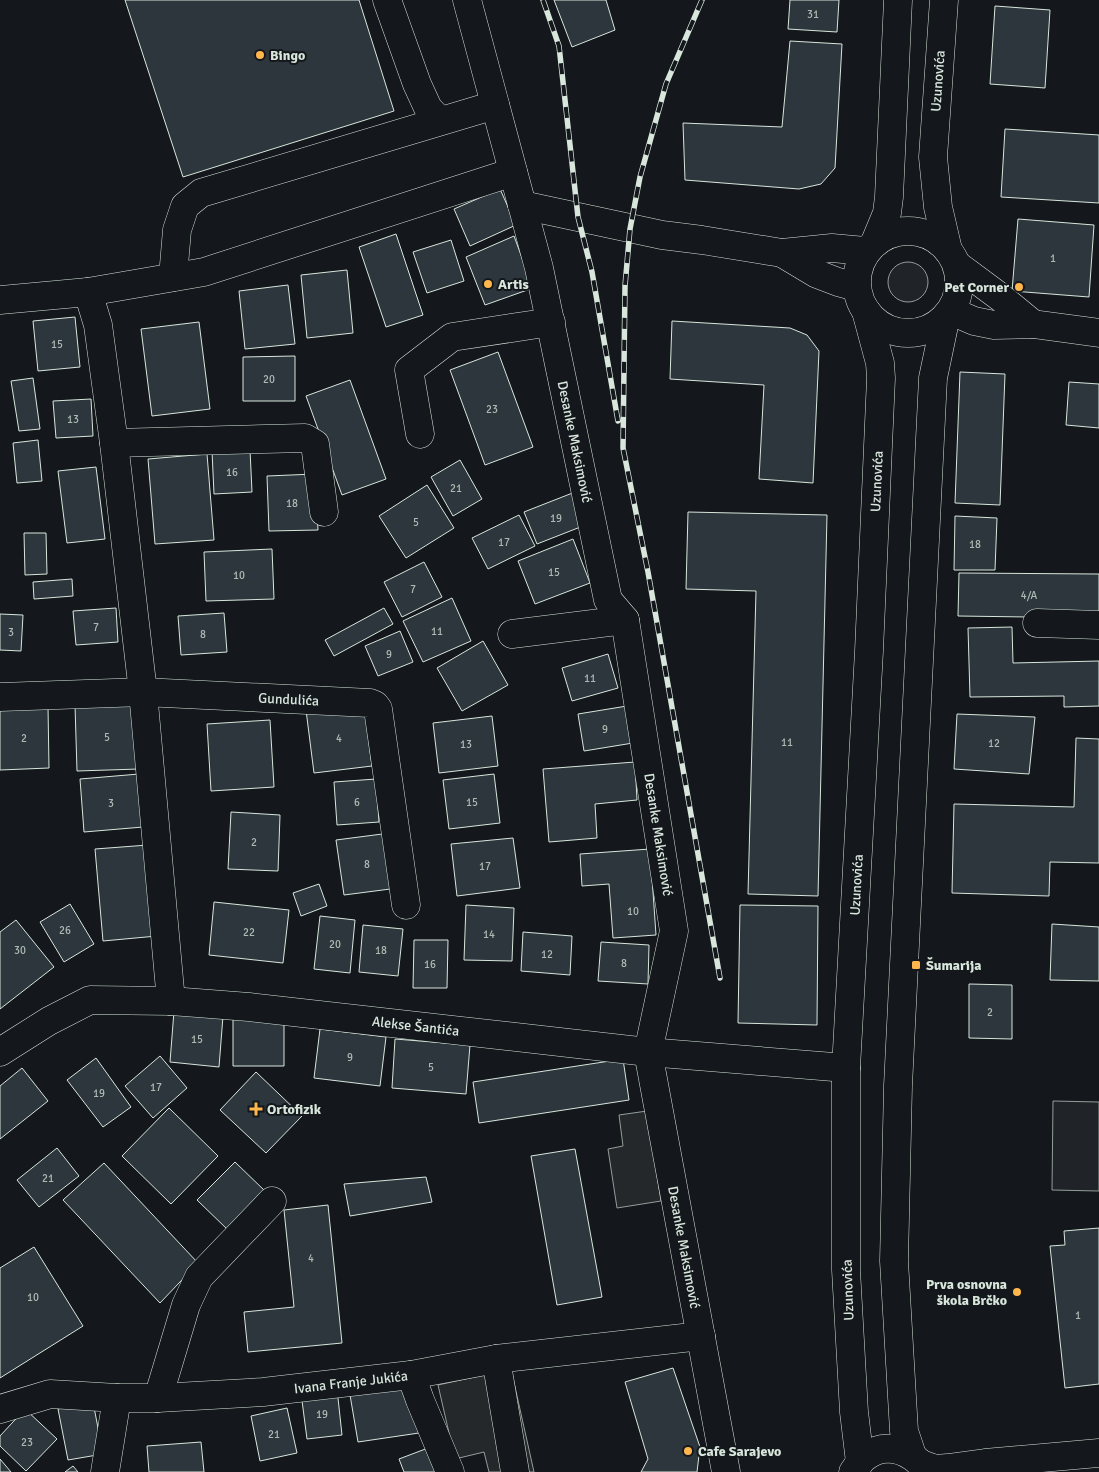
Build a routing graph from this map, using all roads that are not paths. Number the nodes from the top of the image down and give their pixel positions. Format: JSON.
{"nodes":[{"id":1,"x":387,"y":0,"type":"edge"},
{"id":2,"x":467,"y":0,"type":"edge"},
{"id":3,"x":898,"y":0,"type":"edge"},
{"id":4,"x":944,"y":0,"type":"edge"},
{"id":5,"x":495,"y":105,"type":"junction"},
{"id":6,"x":440,"y":121,"type":"junction"},
{"id":7,"x":513,"y":172,"type":"junction"},
{"id":8,"x":522,"y":205,"type":"junction"},
{"id":9,"x":870,"y":247,"type":"junction"},
{"id":10,"x":782,"y":252,"type":"junction"},
{"id":11,"x":952,"y":257,"type":"junction"},
{"id":12,"x":173,"y":277,"type":"junction"},
{"id":13,"x":88,"y":292,"type":"junction"},
{"id":14,"x":861,"y":299,"type":"junction"},
{"id":15,"x":0,"y":300,"type":"edge"},
{"id":16,"x":948,"y":313,"type":"junction"},
{"id":17,"x":551,"y":322,"type":"junction"},
{"id":18,"x":1033,"y":324,"type":"junction"},
{"id":19,"x":1099,"y":333,"type":"edge"},
{"id":20,"x":420,"y":434,"type":"dead end"},
{"id":21,"x":114,"y":443,"type":"junction"},
{"id":22,"x":324,"y":512,"type":"dead end"},
{"id":23,"x":625,"y":620,"type":"junction"},
{"id":24,"x":1037,"y":623,"type":"dead end"},
{"id":25,"x":1099,"y":625,"type":"edge"},
{"id":26,"x":512,"y":634,"type":"dead end"},
{"id":27,"x":142,"y":692,"type":"junction"},
{"id":28,"x":0,"y":698,"type":"edge"},
{"id":29,"x":406,"y":905,"type":"dead end"},
{"id":30,"x":171,"y":1001,"type":"junction"},
{"id":31,"x":0,"y":1052,"type":"edge"},
{"id":32,"x":648,"y":1052,"type":"junction"},
{"id":33,"x":846,"y":1068,"type":"junction"},
{"id":34,"x":272,"y":1201,"type":"dead end"},
{"id":35,"x":701,"y":1336,"type":"junction"},
{"id":36,"x":496,"y":1359,"type":"junction"},
{"id":37,"x":412,"y":1375,"type":"junction"},
{"id":38,"x":117,"y":1398,"type":"junction"},
{"id":39,"x":158,"y":1398,"type":"junction"},
{"id":40,"x":0,"y":1409,"type":"edge"},
{"id":41,"x":1099,"y":1453,"type":"edge"},
{"id":42,"x":920,"y":1464,"type":"edge"},
{"id":43,"x":856,"y":1467,"type":"edge"},
{"id":44,"x":1099,"y":1471,"type":"edge"},
{"id":45,"x":105,"y":1472,"type":"edge"},
{"id":46,"x":450,"y":1472,"type":"edge"},
{"id":47,"x":515,"y":1472,"type":"edge"},
{"id":48,"x":726,"y":1472,"type":"edge"},
{"id":49,"x":1090,"y":1472,"type":"edge"}],
"edges":[{"from":1,"to":6,"type":"street"},
{"from":2,"to":5,"type":"street","name":"Desanke Maksimović"},
{"from":3,"to":9,"type":"street"},
{"from":4,"to":11,"type":"street","name":"Uzunovića"},
{"from":5,"to":6,"type":"street"},
{"from":5,"to":7,"type":"street","name":"Desanke Maksimović"},
{"from":6,"to":12,"type":"street"},
{"from":7,"to":8,"type":"street","name":"Desanke Maksimović"},
{"from":7,"to":12,"type":"street"},
{"from":8,"to":10,"type":"street"},
{"from":8,"to":17,"type":"street","name":"Desanke Maksimović"},
{"from":9,"to":10,"type":"street"},
{"from":9,"to":11,"type":"street"},
{"from":9,"to":14,"type":"street"},
{"from":10,"to":14,"type":"street"},
{"from":11,"to":16,"type":"street"},
{"from":11,"to":18,"type":"street"},
{"from":12,"to":13,"type":"street"},
{"from":13,"to":15,"type":"street"},
{"from":13,"to":21,"type":"street"},
{"from":14,"to":16,"type":"street"},
{"from":14,"to":33,"type":"street","name":"Uzunovića"},
{"from":16,"to":18,"type":"street"},
{"from":16,"to":42,"type":"street"},
{"from":17,"to":20,"type":"street"},
{"from":17,"to":23,"type":"street","name":"Desanke Maksimović"},
{"from":18,"to":19,"type":"street"},
{"from":21,"to":22,"type":"street"},
{"from":21,"to":27,"type":"street"},
{"from":23,"to":26,"type":"street"},
{"from":23,"to":32,"type":"street","name":"Desanke Maksimović"},
{"from":24,"to":25,"type":"street"},
{"from":27,"to":28,"type":"street","name":"Gundulića"},
{"from":27,"to":29,"type":"street","name":"Gundulića"},
{"from":27,"to":30,"type":"street"},
{"from":30,"to":31,"type":"street","name":"Alekse Šantića"},
{"from":30,"to":32,"type":"street","name":"Alekse Šantića"},
{"from":32,"to":33,"type":"street","name":"Alekse Šantića"},
{"from":32,"to":35,"type":"street","name":"Desanke Maksimović"},
{"from":33,"to":43,"type":"street","name":"Uzunovića"},
{"from":34,"to":39,"type":"street"},
{"from":35,"to":36,"type":"street","name":"Ivana Franje Jukića"},
{"from":35,"to":48,"type":"street","name":"Desanke Maksimović"},
{"from":36,"to":37,"type":"street","name":"Ivana Franje Jukića"},
{"from":36,"to":47,"type":"street"},
{"from":37,"to":39,"type":"street","name":"Ivana Franje Jukića"},
{"from":37,"to":46,"type":"street"},
{"from":38,"to":39,"type":"street","name":"Ivana Franje Jukića"},
{"from":38,"to":40,"type":"street","name":"Ivana Franje Jukića"},
{"from":38,"to":45,"type":"street"},
{"from":41,"to":42,"type":"street"},
{"from":42,"to":43,"type":"street"},
{"from":44,"to":49,"type":"street"}]}
